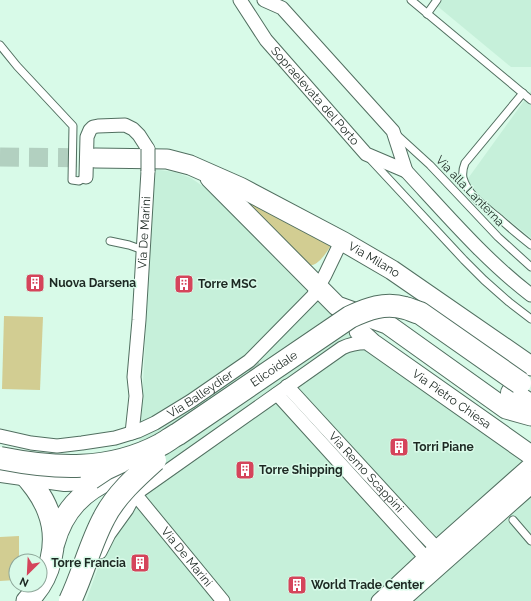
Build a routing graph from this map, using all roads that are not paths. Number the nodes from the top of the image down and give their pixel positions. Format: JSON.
{"nodes":[{"id":1,"x":240,"y":0,"type":"edge"},
{"id":2,"x":264,"y":0,"type":"edge"},
{"id":3,"x":411,"y":0,"type":"edge"},
{"id":4,"x":438,"y":0,"type":"edge"},
{"id":5,"x":427,"y":14,"type":"junction"},
{"id":6,"x":0,"y":45,"type":"edge"},
{"id":7,"x":523,"y":93,"type":"junction"},
{"id":8,"x":531,"y":100,"type":"edge"},
{"id":9,"x":393,"y":131,"type":"junction"},
{"id":10,"x":366,"y":154,"type":"junction"},
{"id":11,"x":95,"y":158,"type":"tunnel mouth"},
{"id":12,"x":406,"y":171,"type":"junction"},
{"id":13,"x":205,"y":172,"type":"junction"},
{"id":14,"x":86,"y":177,"type":"joint"},
{"id":15,"x":110,"y":241,"type":"dead end"},
{"id":16,"x":344,"y":242,"type":"junction"},
{"id":17,"x":531,"y":246,"type":"edge"},
{"id":18,"x":143,"y":250,"type":"junction"},
{"id":19,"x":531,"y":267,"type":"edge"},
{"id":20,"x":318,"y":287,"type":"junction"},
{"id":21,"x":531,"y":295,"type":"edge"},
{"id":22,"x":531,"y":319,"type":"edge"},
{"id":23,"x":365,"y":337,"type":"joint"},
{"id":24,"x":523,"y":383,"type":"edge"},
{"id":25,"x":282,"y":390,"type":"junction"},
{"id":26,"x":531,"y":406,"type":"edge"},
{"id":27,"x":531,"y":416,"type":"edge"},
{"id":28,"x":132,"y":433,"type":"junction"},
{"id":29,"x":0,"y":436,"type":"edge"},
{"id":30,"x":531,"y":456,"type":"edge"},
{"id":31,"x":145,"y":458,"type":"junction"},
{"id":32,"x":0,"y":460,"type":"edge"},
{"id":33,"x":531,"y":463,"type":"edge"},
{"id":34,"x":0,"y":471,"type":"edge"},
{"id":35,"x":23,"y":474,"type":"junction"},
{"id":36,"x":124,"y":477,"type":"junction"},
{"id":37,"x":91,"y":479,"type":"junction"},
{"id":38,"x":531,"y":482,"type":"edge"},
{"id":39,"x":134,"y":494,"type":"junction"},
{"id":40,"x":513,"y":520,"type":"dead end"},
{"id":41,"x":52,"y":524,"type":"junction"},
{"id":42,"x":531,"y":541,"type":"edge"},
{"id":43,"x":53,"y":548,"type":"junction"},
{"id":44,"x":435,"y":558,"type":"junction"},
{"id":45,"x":77,"y":597,"type":"edge"},
{"id":46,"x":27,"y":601,"type":"edge"},
{"id":47,"x":66,"y":601,"type":"edge"},
{"id":48,"x":223,"y":601,"type":"edge"},
{"id":49,"x":378,"y":601,"type":"edge"},
{"id":50,"x":397,"y":601,"type":"edge"}],
"edges":[{"from":1,"to":10,"type":"street","name":"Sopraelevata del Porto"},
{"from":2,"to":9,"type":"street","name":"Sopraelevata del Porto"},
{"from":3,"to":5,"type":"lane"},
{"from":4,"to":5,"type":"lane"},
{"from":5,"to":7,"type":"lane"},
{"from":6,"to":14,"type":"lane"},
{"from":7,"to":8,"type":"lane"},
{"from":7,"to":17,"type":"lane"},
{"from":9,"to":12,"type":"street","name":"Sopraelevata del Porto"},
{"from":9,"to":19,"type":"lane","name":"Via alla Lanterna"},
{"from":10,"to":12,"type":"street","name":"Sopraelevata del Porto"},
{"from":10,"to":22,"type":"lane"},
{"from":11,"to":13,"type":"main road","name":"Via Milano"},
{"from":12,"to":21,"type":"street","name":"Sopraelevata del Porto"},
{"from":13,"to":16,"type":"main road","name":"Via Milano"},
{"from":13,"to":20,"type":"main road","name":"Via Milano"},
{"from":14,"to":18,"type":"street","name":"Via De Marini","bridge":true},
{"from":15,"to":18,"type":"lane"},
{"from":16,"to":20,"type":"street","name":"Via Balleydier"},
{"from":16,"to":24,"type":"main road","name":"Via Milano"},
{"from":18,"to":28,"type":"street","name":"Via De Marini"},
{"from":20,"to":27,"type":"main road","name":"Via Milano"},
{"from":20,"to":28,"type":"street","name":"Via Balleydier"},
{"from":23,"to":25,"type":"street"},
{"from":23,"to":30,"type":"main road","name":"Via Pietro Chiesa"},
{"from":24,"to":26,"type":"highway","name":"Elicoidale"},
{"from":24,"to":31,"type":"highway","name":"Elicoidale"},
{"from":24,"to":31,"type":"highway","name":"Elicoidale","bridge":true},
{"from":25,"to":39,"type":"street"},
{"from":25,"to":44,"type":"street","name":"Via Remo Scappini"},
{"from":28,"to":29,"type":"street","name":"Via Balleydier"},
{"from":31,"to":32,"type":"highway","name":"Elicoidale","bridge":true},
{"from":31,"to":36,"type":"highway","name":"Elicoidale"},
{"from":31,"to":37,"type":"main road","bridge":true},
{"from":31,"to":45,"type":"highway","bridge":true},
{"from":32,"to":35,"type":"main road","name":"Elicoidale"},
{"from":33,"to":44,"type":"street"},
{"from":34,"to":35,"type":"highway"},
{"from":35,"to":37,"type":"highway","name":"Elicoidale"},
{"from":35,"to":41,"type":"main road","name":"Elicoidale"},
{"from":36,"to":37,"type":"highway","name":"Elicoidale"},
{"from":36,"to":39,"type":"street","name":"Via De Marini"},
{"from":36,"to":43,"type":"main road"},
{"from":37,"to":41,"type":"main road"},
{"from":38,"to":44,"type":"main road"},
{"from":39,"to":45,"type":"street"},
{"from":39,"to":45,"type":"street"},
{"from":39,"to":48,"type":"street","name":"Via De Marini"},
{"from":40,"to":42,"type":"lane"},
{"from":41,"to":43,"type":"main road","name":"Elicoidale"},
{"from":43,"to":46,"type":"main road","name":"Elicoidale"},
{"from":44,"to":49,"type":"street"},
{"from":44,"to":50,"type":"main road"},
{"from":45,"to":47,"type":"street"}]}
